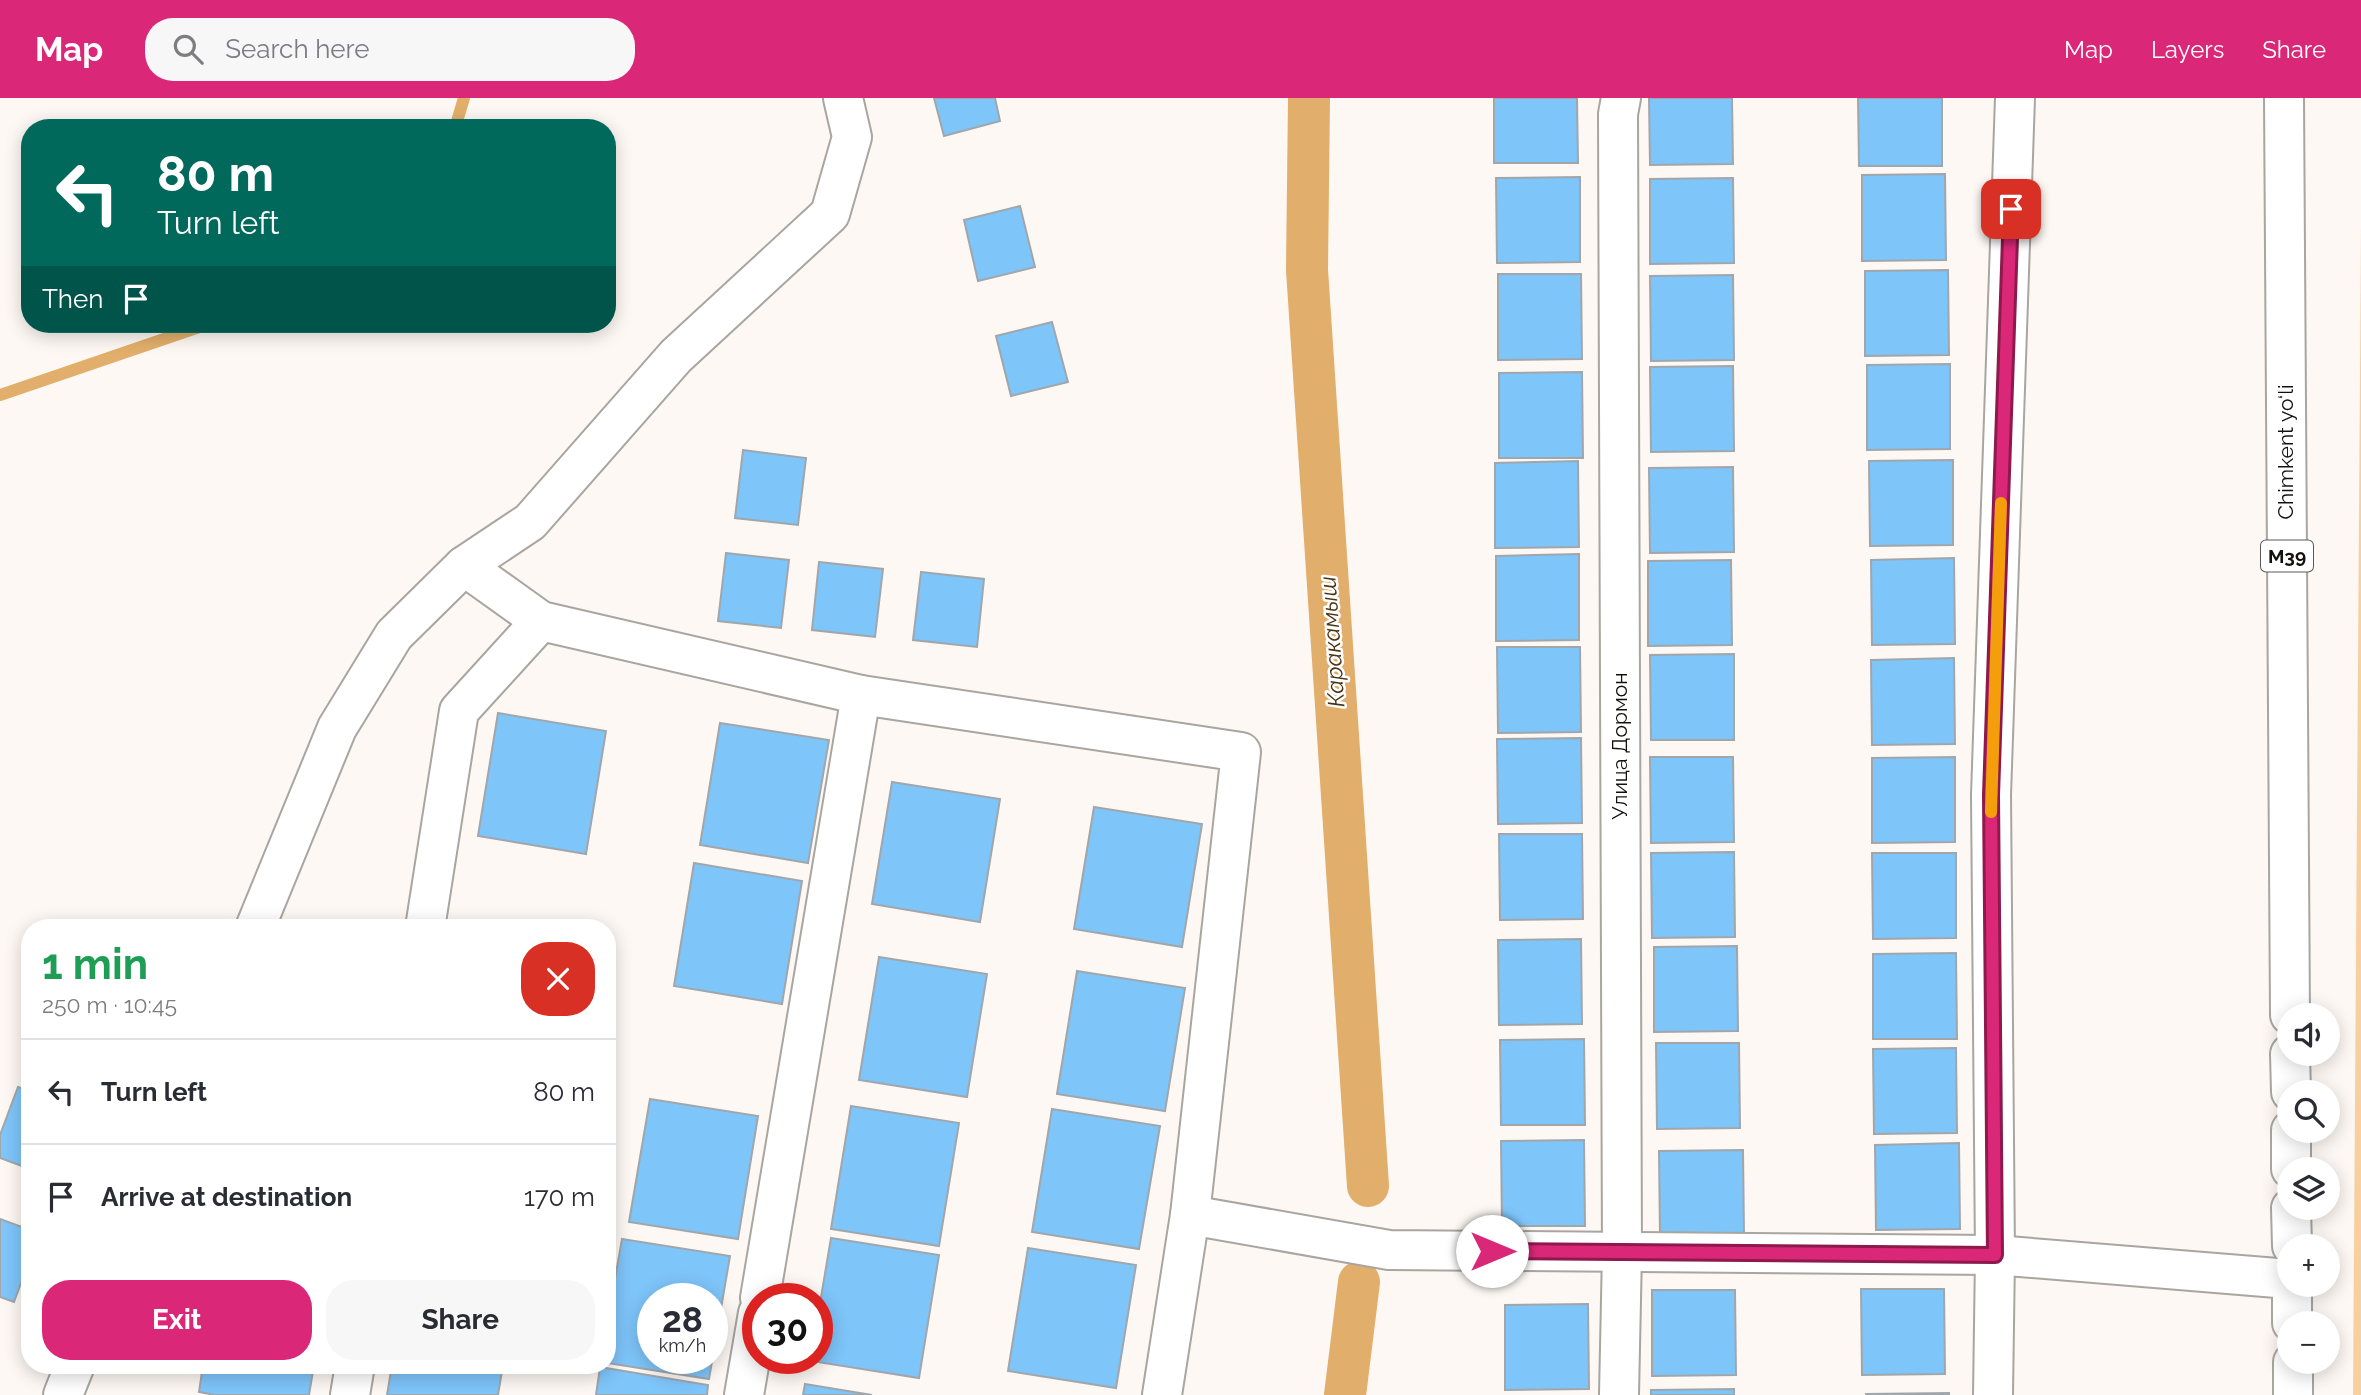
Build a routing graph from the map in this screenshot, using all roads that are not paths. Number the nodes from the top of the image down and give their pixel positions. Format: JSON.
{"nodes":[{"id":1,"x":843,"y":98,"type":"edge"},
{"id":2,"x":1621,"y":98,"type":"edge"},
{"id":3,"x":2015,"y":98,"type":"edge"},
{"id":4,"x":2284,"y":98,"type":"edge"},
{"id":5,"x":464,"y":566,"type":"junction"},
{"id":6,"x":541,"y":621,"type":"junction"},
{"id":7,"x":861,"y":695,"type":"junction"},
{"id":8,"x":259,"y":919,"type":"edge"},
{"id":9,"x":426,"y":919,"type":"edge"},
{"id":10,"x":2290,"y":1003,"type":"edge"},
{"id":11,"x":1190,"y":1215,"type":"junction"},
{"id":12,"x":1622,"y":1252,"type":"junction"},
{"id":13,"x":1995,"y":1255,"type":"junction"},
{"id":14,"x":2277,"y":1278,"type":"edge"},
{"id":15,"x":763,"y":1283,"type":"edge"},
{"id":16,"x":71,"y":1374,"type":"edge"},
{"id":17,"x":354,"y":1374,"type":"edge"},
{"id":18,"x":748,"y":1374,"type":"edge"},
{"id":19,"x":2292,"y":1374,"type":"edge"},
{"id":20,"x":63,"y":1395,"type":"edge"},
{"id":21,"x":350,"y":1395,"type":"edge"},
{"id":22,"x":744,"y":1395,"type":"edge"},
{"id":23,"x":1162,"y":1395,"type":"edge"},
{"id":24,"x":1619,"y":1395,"type":"edge"},
{"id":25,"x":1993,"y":1395,"type":"edge"},
{"id":26,"x":2293,"y":1395,"type":"edge"}],
"edges":[{"from":1,"to":5,"type":"main road"},
{"from":2,"to":12,"type":"main road","name":"Улица Дормон"},
{"from":3,"to":13,"type":"main road"},
{"from":4,"to":10,"type":"main road","name":"Chimkent yo‘li","number":"M39"},
{"from":5,"to":6,"type":"main road"},
{"from":5,"to":8,"type":"main road"},
{"from":6,"to":7,"type":"main road"},
{"from":6,"to":9,"type":"main road"},
{"from":7,"to":11,"type":"main road"},
{"from":7,"to":15,"type":"main road"},
{"from":11,"to":12,"type":"main road"},
{"from":11,"to":23,"type":"main road"},
{"from":12,"to":13,"type":"main road"},
{"from":12,"to":24,"type":"main road","name":"Улица Дормон"},
{"from":13,"to":14,"type":"main road"},
{"from":13,"to":25,"type":"main road"},
{"from":16,"to":20,"type":"main road"},
{"from":17,"to":21,"type":"main road"},
{"from":18,"to":22,"type":"main road"},
{"from":19,"to":26,"type":"main road"}]}
